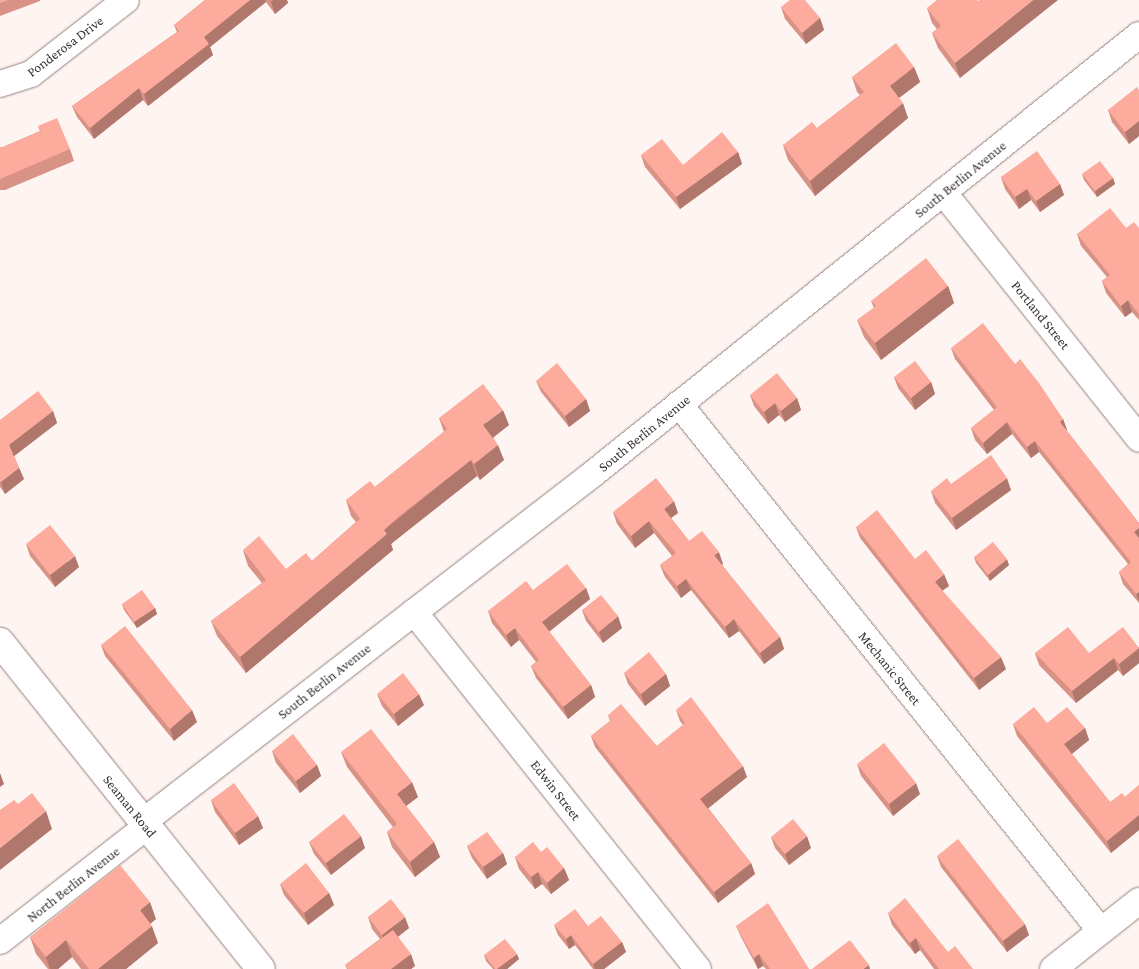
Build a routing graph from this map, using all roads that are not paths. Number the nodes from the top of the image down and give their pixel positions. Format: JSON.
{"nodes":[{"id":1,"x":126,"y":0,"type":"edge"},
{"id":2,"x":1139,"y":35,"type":"edge"},
{"id":3,"x":0,"y":84,"type":"edge"},
{"id":4,"x":943,"y":192,"type":"junction"},
{"id":5,"x":679,"y":404,"type":"junction"},
{"id":6,"x":1139,"y":438,"type":"edge"},
{"id":7,"x":414,"y":612,"type":"junction"},
{"id":8,"x":0,"y":642,"type":"edge"},
{"id":9,"x":145,"y":824,"type":"junction"},
{"id":10,"x":1139,"y":901,"type":"edge"},
{"id":11,"x":1101,"y":931,"type":"junction"},
{"id":12,"x":0,"y":941,"type":"edge"},
{"id":13,"x":261,"y":969,"type":"edge"},
{"id":14,"x":698,"y":969,"type":"edge"},
{"id":15,"x":1053,"y":969,"type":"edge"}],
"edges":[{"from":1,"to":3,"type":"street","name":"Ponderosa Drive"},
{"from":2,"to":4,"type":"street","name":"South Berlin Avenue"},
{"from":4,"to":5,"type":"street","name":"South Berlin Avenue"},
{"from":4,"to":6,"type":"street","name":"Portland Street"},
{"from":5,"to":7,"type":"street","name":"South Berlin Avenue"},
{"from":5,"to":11,"type":"street","name":"Mechanic Street"},
{"from":7,"to":9,"type":"street","name":"South Berlin Avenue"},
{"from":7,"to":14,"type":"street","name":"Edwin Street"},
{"from":8,"to":9,"type":"street","name":"Seaman Road"},
{"from":9,"to":12,"type":"street","name":"North Berlin Avenue"},
{"from":9,"to":13,"type":"street","name":"Seaman Road"},
{"from":10,"to":11,"type":"street"},
{"from":11,"to":15,"type":"street"}]}
